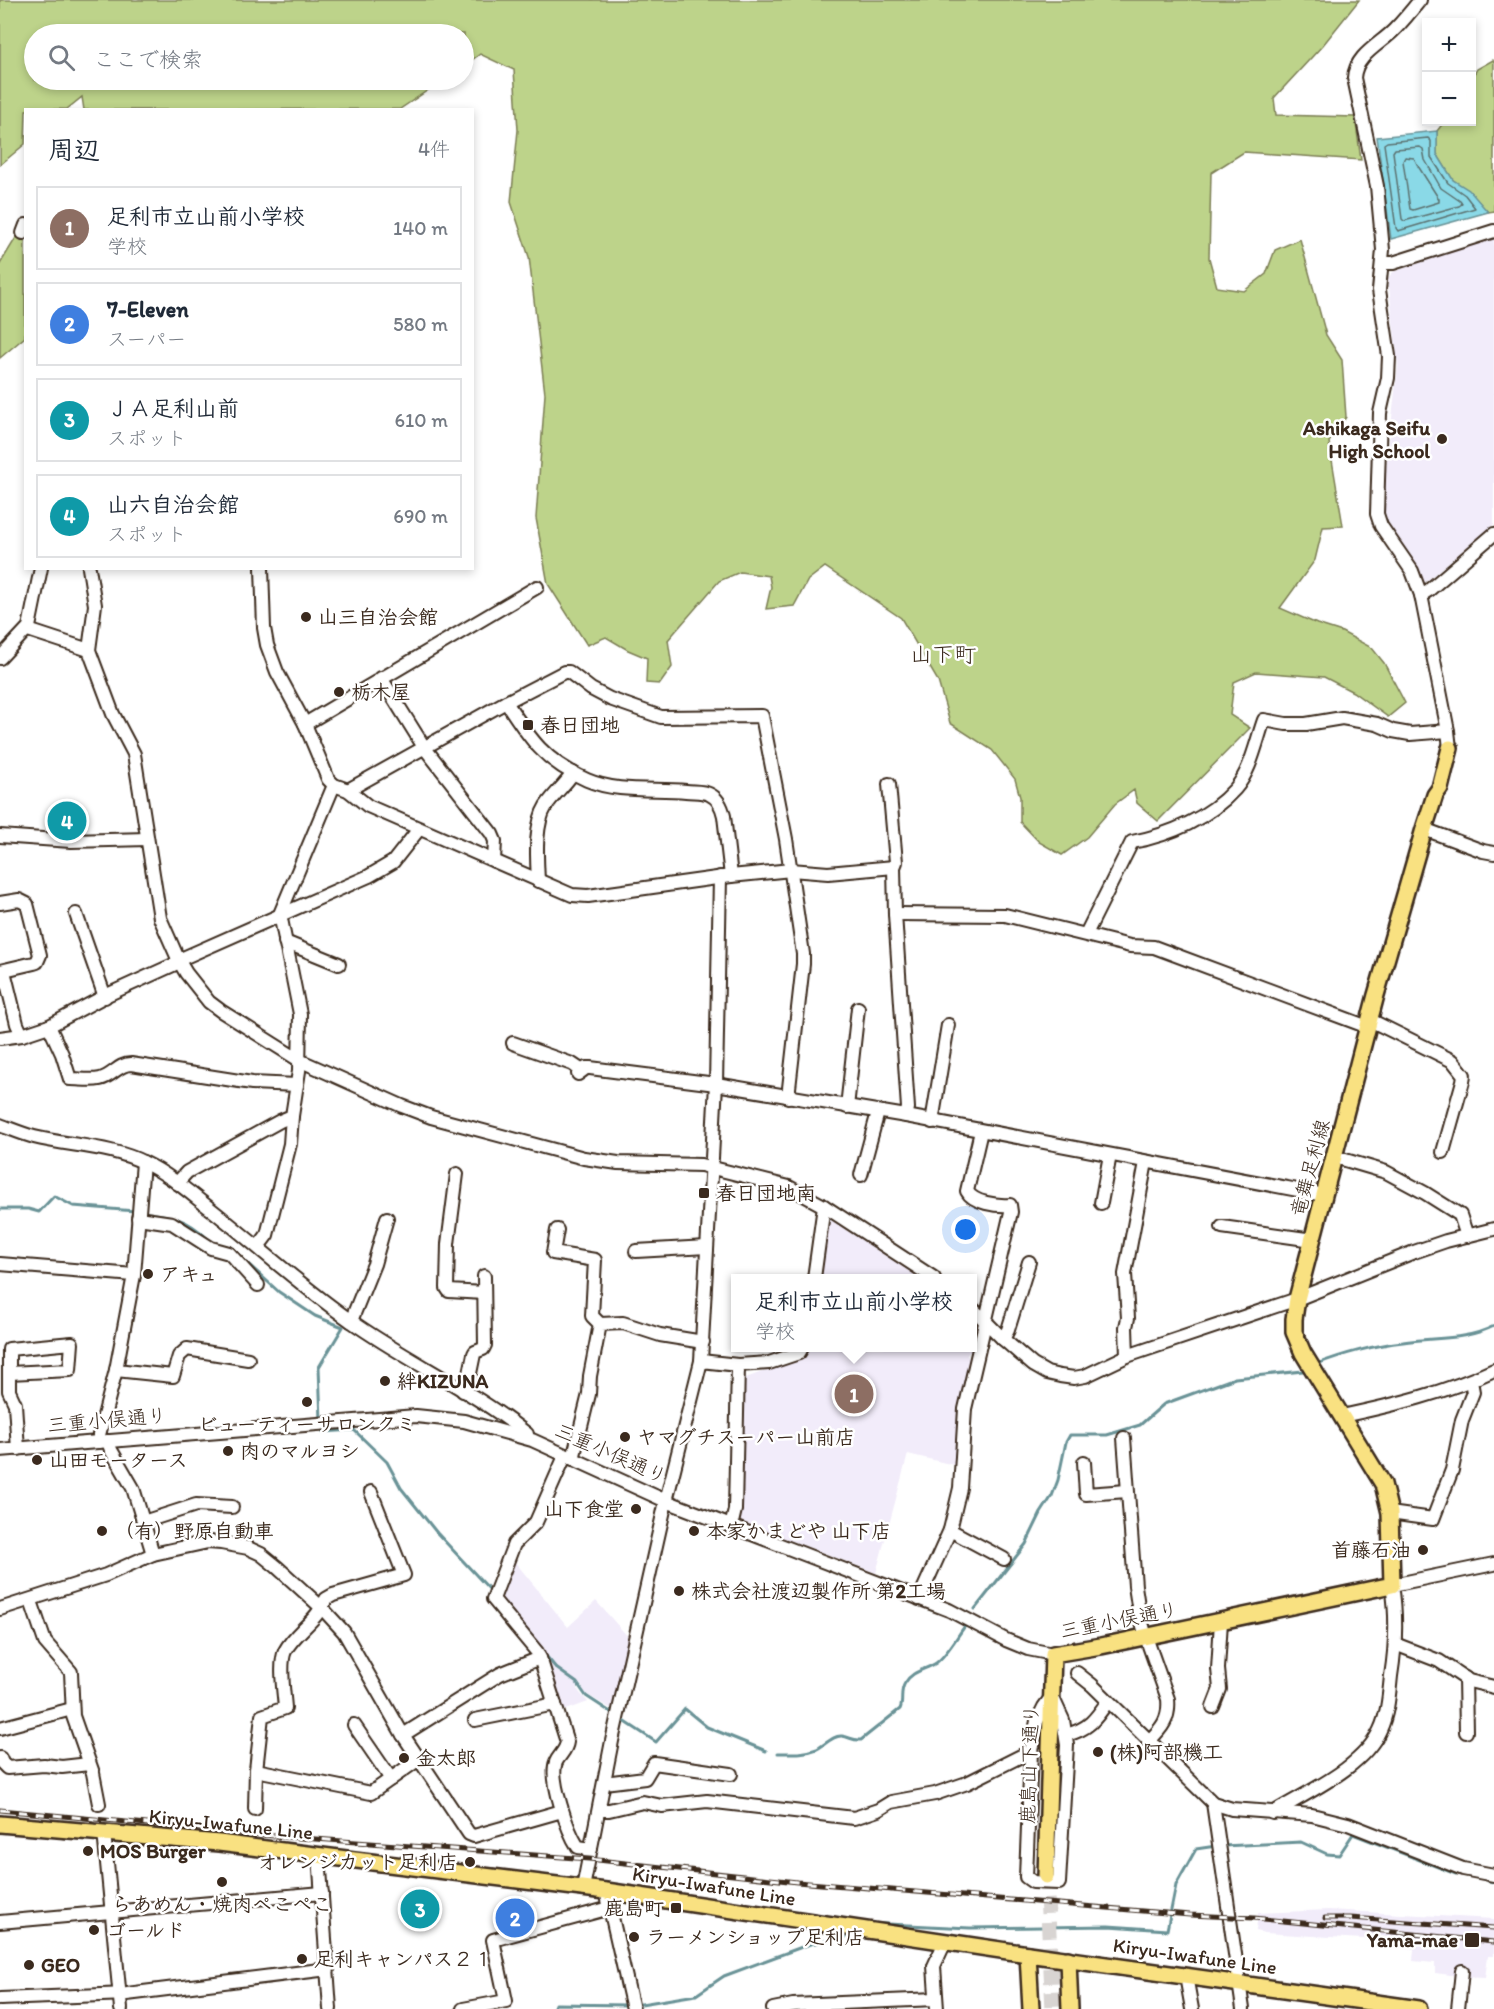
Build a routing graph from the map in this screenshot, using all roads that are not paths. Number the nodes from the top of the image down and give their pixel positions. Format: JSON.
{"nodes":[{"id":1,"x":1420,"y":0,"type":"edge"},
{"id":2,"x":1494,"y":231,"type":"edge"},
{"id":3,"x":1382,"y":264,"type":"junction"},
{"id":4,"x":1494,"y":534,"type":"edge"},
{"id":5,"x":41,"y":570,"type":"edge"},
{"id":6,"x":89,"y":570,"type":"edge"},
{"id":7,"x":262,"y":570,"type":"edge"},
{"id":8,"x":537,"y":587,"type":"dead end"},
{"id":9,"x":1421,"y":595,"type":"junction"},
{"id":10,"x":28,"y":630,"type":"junction"},
{"id":11,"x":89,"y":650,"type":"junction"},
{"id":12,"x":0,"y":658,"type":"edge"},
{"id":13,"x":381,"y":678,"type":"junction"},
{"id":14,"x":506,"y":702,"type":"junction"},
{"id":15,"x":305,"y":724,"type":"junction"},
{"id":16,"x":1448,"y":731,"type":"junction"},
{"id":17,"x":424,"y":747,"type":"junction"},
{"id":18,"x":1450,"y":748,"type":"joint"},
{"id":19,"x":573,"y":773,"type":"junction"},
{"id":20,"x":889,"y":784,"type":"dead end"},
{"id":21,"x":334,"y":785,"type":"junction"},
{"id":22,"x":348,"y":790,"type":"junction"},
{"id":23,"x":419,"y":829,"type":"junction"},
{"id":24,"x":1424,"y":830,"type":"junction"},
{"id":25,"x":0,"y":836,"type":"edge"},
{"id":26,"x":147,"y":839,"type":"junction"},
{"id":27,"x":1494,"y":854,"type":"edge"},
{"id":28,"x":494,"y":861,"type":"junction"},
{"id":29,"x":894,"y":867,"type":"junction"},
{"id":30,"x":791,"y":870,"type":"junction"},
{"id":31,"x":725,"y":877,"type":"junction"},
{"id":32,"x":538,"y":881,"type":"junction"},
{"id":33,"x":0,"y":903,"type":"edge"},
{"id":34,"x":76,"y":914,"type":"dead end"},
{"id":35,"x":895,"y":914,"type":"junction"},
{"id":36,"x":280,"y":915,"type":"junction"},
{"id":37,"x":1086,"y":934,"type":"junction"},
{"id":38,"x":285,"y":942,"type":"junction"},
{"id":39,"x":179,"y":961,"type":"junction"},
{"id":40,"x":339,"y":964,"type":"dead end"},
{"id":41,"x":2,"y":971,"type":"edge"},
{"id":42,"x":105,"y":997,"type":"junction"},
{"id":43,"x":858,"y":1008,"type":"dead end"},
{"id":44,"x":1369,"y":1023,"type":"junction"},
{"id":45,"x":948,"y":1025,"type":"dead end"},
{"id":46,"x":49,"y":1026,"type":"junction"},
{"id":47,"x":22,"y":1035,"type":"junction"},
{"id":48,"x":0,"y":1038,"type":"edge"},
{"id":49,"x":513,"y":1043,"type":"dead end"},
{"id":50,"x":299,"y":1060,"type":"junction"},
{"id":51,"x":716,"y":1084,"type":"junction"},
{"id":52,"x":297,"y":1085,"type":"junction"},
{"id":53,"x":788,"y":1097,"type":"junction"},
{"id":54,"x":847,"y":1107,"type":"junction"},
{"id":55,"x":878,"y":1112,"type":"junction"},
{"id":56,"x":292,"y":1116,"type":"junction"},
{"id":57,"x":906,"y":1116,"type":"junction"},
{"id":58,"x":932,"y":1122,"type":"junction"},
{"id":59,"x":0,"y":1125,"type":"edge"},
{"id":60,"x":981,"y":1131,"type":"junction"},
{"id":61,"x":1443,"y":1152,"type":"dead end"},
{"id":62,"x":1110,"y":1155,"type":"junction"},
{"id":63,"x":1335,"y":1157,"type":"junction"},
{"id":64,"x":143,"y":1162,"type":"junction"},
{"id":65,"x":1146,"y":1162,"type":"junction"},
{"id":66,"x":710,"y":1166,"type":"junction"},
{"id":67,"x":457,"y":1174,"type":"dead end"},
{"id":68,"x":861,"y":1175,"type":"dead end"},
{"id":69,"x":177,"y":1183,"type":"junction"},
{"id":70,"x":1324,"y":1195,"type":"junction"},
{"id":71,"x":1101,"y":1203,"type":"dead end"},
{"id":72,"x":824,"y":1206,"type":"junction"},
{"id":73,"x":138,"y":1218,"type":"junction"},
{"id":74,"x":387,"y":1218,"type":"dead end"},
{"id":75,"x":1222,"y":1227,"type":"dead end"},
{"id":76,"x":1494,"y":1229,"type":"edge"},
{"id":77,"x":557,"y":1230,"type":"dead end"},
{"id":78,"x":1467,"y":1236,"type":"junction"},
{"id":79,"x":1313,"y":1240,"type":"junction"},
{"id":80,"x":258,"y":1247,"type":"junction"},
{"id":81,"x":707,"y":1247,"type":"junction"},
{"id":82,"x":636,"y":1251,"type":"dead end"},
{"id":83,"x":1029,"y":1262,"type":"dead end"},
{"id":84,"x":0,"y":1264,"type":"edge"},
{"id":85,"x":815,"y":1274,"type":"edge"},
{"id":86,"x":928,"y":1274,"type":"edge"},
{"id":87,"x":134,"y":1275,"type":"junction"},
{"id":88,"x":484,"y":1276,"type":"dead end"},
{"id":89,"x":258,"y":1285,"type":"dead end"},
{"id":90,"x":484,"y":1293,"type":"junction"},
{"id":91,"x":1297,"y":1299,"type":"junction"},
{"id":92,"x":977,"y":1313,"type":"edge"},
{"id":93,"x":985,"y":1321,"type":"junction"},
{"id":94,"x":351,"y":1322,"type":"junction"},
{"id":95,"x":600,"y":1324,"type":"junction"},
{"id":96,"x":1003,"y":1339,"type":"junction"},
{"id":97,"x":703,"y":1342,"type":"junction"},
{"id":98,"x":800,"y":1352,"type":"edge"},
{"id":99,"x":1127,"y":1356,"type":"junction"},
{"id":100,"x":248,"y":1359,"type":"dead end"},
{"id":101,"x":701,"y":1361,"type":"junction"},
{"id":102,"x":738,"y":1365,"type":"junction"},
{"id":103,"x":116,"y":1370,"type":"junction"},
{"id":104,"x":1494,"y":1370,"type":"edge"},
{"id":105,"x":9,"y":1373,"type":"junction"},
{"id":106,"x":1471,"y":1381,"type":"junction"},
{"id":107,"x":463,"y":1391,"type":"junction"},
{"id":108,"x":1342,"y":1416,"type":"junction"},
{"id":109,"x":1124,"y":1438,"type":"dead end"},
{"id":110,"x":532,"y":1440,"type":"junction"},
{"id":111,"x":104,"y":1442,"type":"junction"},
{"id":112,"x":18,"y":1449,"type":"junction"},
{"id":113,"x":0,"y":1450,"type":"edge"},
{"id":114,"x":569,"y":1457,"type":"junction"},
{"id":115,"x":1084,"y":1462,"type":"dead end"},
{"id":116,"x":1127,"y":1491,"type":"junction"},
{"id":117,"x":370,"y":1492,"type":"dead end"},
{"id":118,"x":666,"y":1501,"type":"junction"},
{"id":119,"x":232,"y":1507,"type":"dead end"},
{"id":120,"x":1390,"y":1513,"type":"junction"},
{"id":121,"x":143,"y":1522,"type":"junction"},
{"id":122,"x":731,"y":1527,"type":"junction"},
{"id":123,"x":950,"y":1530,"type":"junction"},
{"id":124,"x":153,"y":1554,"type":"junction"},
{"id":125,"x":1004,"y":1558,"type":"dead end"},
{"id":126,"x":1494,"y":1564,"type":"edge"},
{"id":127,"x":1392,"y":1586,"type":"junction"},
{"id":128,"x":919,"y":1599,"type":"junction"},
{"id":129,"x":31,"y":1601,"type":"junction"},
{"id":130,"x":322,"y":1608,"type":"junction"},
{"id":131,"x":0,"y":1609,"type":"edge"},
{"id":132,"x":1221,"y":1621,"type":"junction"},
{"id":133,"x":1146,"y":1637,"type":"junction"},
{"id":134,"x":1395,"y":1644,"type":"junction"},
{"id":135,"x":1053,"y":1654,"type":"junction"},
{"id":136,"x":540,"y":1658,"type":"junction"},
{"id":137,"x":1077,"y":1673,"type":"dead end"},
{"id":138,"x":1465,"y":1678,"type":"junction"},
{"id":139,"x":1494,"y":1688,"type":"edge"},
{"id":140,"x":1052,"y":1696,"type":"junction"},
{"id":141,"x":1108,"y":1701,"type":"junction"},
{"id":142,"x":555,"y":1704,"type":"junction"},
{"id":143,"x":1213,"y":1707,"type":"dead end"},
{"id":144,"x":72,"y":1709,"type":"junction"},
{"id":145,"x":475,"y":1720,"type":"dead end"},
{"id":146,"x":354,"y":1725,"type":"dead end"},
{"id":147,"x":0,"y":1728,"type":"edge"},
{"id":148,"x":1466,"y":1732,"type":"dead end"},
{"id":149,"x":1066,"y":1735,"type":"junction"},
{"id":150,"x":403,"y":1736,"type":"junction"},
{"id":151,"x":1148,"y":1742,"type":"junction"},
{"id":152,"x":1031,"y":1750,"type":"junction"},
{"id":153,"x":0,"y":1758,"type":"edge"},
{"id":154,"x":419,"y":1759,"type":"junction"},
{"id":155,"x":89,"y":1764,"type":"junction"},
{"id":156,"x":255,"y":1770,"type":"junction"},
{"id":157,"x":731,"y":1774,"type":"dead end"},
{"id":158,"x":391,"y":1779,"type":"junction"},
{"id":159,"x":604,"y":1783,"type":"junction"},
{"id":160,"x":1213,"y":1803,"type":"junction"},
{"id":161,"x":99,"y":1804,"type":"dead end"},
{"id":162,"x":255,"y":1809,"type":"dead end"},
{"id":163,"x":599,"y":1810,"type":"junction"},
{"id":164,"x":562,"y":1811,"type":"junction"},
{"id":165,"x":1273,"y":1813,"type":"junction"},
{"id":166,"x":0,"y":1824,"type":"edge"},
{"id":167,"x":104,"y":1832,"type":"junction"},
{"id":168,"x":591,"y":1849,"type":"junction"},
{"id":169,"x":320,"y":1855,"type":"junction"},
{"id":170,"x":1494,"y":1875,"type":"edge"},
{"id":171,"x":1046,"y":1876,"type":"tunnel mouth"},
{"id":172,"x":584,"y":1888,"type":"junction"},
{"id":173,"x":606,"y":1890,"type":"junction"},
{"id":174,"x":322,"y":1893,"type":"junction"},
{"id":175,"x":610,"y":1908,"type":"junction"},
{"id":176,"x":112,"y":1913,"type":"junction"},
{"id":177,"x":0,"y":1922,"type":"edge"},
{"id":178,"x":945,"y":1942,"type":"junction"},
{"id":179,"x":1028,"y":1954,"type":"junction"},
{"id":180,"x":1068,"y":1959,"type":"junction"},
{"id":181,"x":328,"y":1969,"type":"junction"},
{"id":182,"x":1462,"y":1971,"type":"dead end"},
{"id":183,"x":1186,"y":1976,"type":"junction"},
{"id":184,"x":1238,"y":1983,"type":"junction"},
{"id":185,"x":119,"y":1995,"type":"junction"},
{"id":186,"x":0,"y":1999,"type":"edge"},
{"id":187,"x":937,"y":2004,"type":"edge"},
{"id":188,"x":867,"y":2005,"type":"edge"},
{"id":189,"x":839,"y":2006,"type":"edge"},
{"id":190,"x":793,"y":2007,"type":"edge"},
{"id":191,"x":121,"y":2009,"type":"edge"},
{"id":192,"x":330,"y":2009,"type":"edge"},
{"id":193,"x":463,"y":2009,"type":"edge"},
{"id":194,"x":633,"y":2009,"type":"edge"},
{"id":195,"x":773,"y":2009,"type":"edge"},
{"id":196,"x":1031,"y":2009,"type":"edge"},
{"id":197,"x":1070,"y":2009,"type":"edge"},
{"id":198,"x":1192,"y":2009,"type":"edge"},
{"id":199,"x":1243,"y":2009,"type":"edge"},
{"id":200,"x":1419,"y":2009,"type":"edge"},
{"id":201,"x":1458,"y":2009,"type":"edge"}],
"edges":[{"from":1,"to":3,"type":"street"},
{"from":2,"to":3,"type":"street"},
{"from":3,"to":9,"type":"street"},
{"from":4,"to":9,"type":"street"},
{"from":5,"to":10,"type":"street"},
{"from":6,"to":11,"type":"street"},
{"from":7,"to":15,"type":"street"},
{"from":8,"to":13,"type":"street"},
{"from":9,"to":16,"type":"street"},
{"from":10,"to":11,"type":"street"},
{"from":10,"to":12,"type":"street"},
{"from":11,"to":26,"type":"street"},
{"from":13,"to":15,"type":"street"},
{"from":13,"to":17,"type":"street"},
{"from":14,"to":17,"type":"street"},
{"from":14,"to":19,"type":"street"},
{"from":14,"to":30,"type":"street"},
{"from":15,"to":21,"type":"street"},
{"from":16,"to":18,"type":"street"},
{"from":16,"to":37,"type":"street"},
{"from":17,"to":22,"type":"street"},
{"from":17,"to":28,"type":"street"},
{"from":18,"to":24,"type":"main road","name":"竜舞足利線"},
{"from":19,"to":31,"type":"street"},
{"from":19,"to":32,"type":"street"},
{"from":20,"to":29,"type":"street"},
{"from":21,"to":22,"type":"street"},
{"from":21,"to":36,"type":"street"},
{"from":22,"to":23,"type":"street"},
{"from":23,"to":28,"type":"street"},
{"from":23,"to":36,"type":"street"},
{"from":24,"to":27,"type":"street"},
{"from":24,"to":44,"type":"main road","name":"竜舞足利線"},
{"from":25,"to":26,"type":"street"},
{"from":26,"to":39,"type":"street"},
{"from":28,"to":32,"type":"street"},
{"from":29,"to":30,"type":"street"},
{"from":29,"to":35,"type":"street"},
{"from":30,"to":31,"type":"street"},
{"from":30,"to":53,"type":"street"},
{"from":31,"to":32,"type":"street"},
{"from":31,"to":51,"type":"street"},
{"from":33,"to":41,"type":"street"},
{"from":34,"to":42,"type":"street"},
{"from":35,"to":37,"type":"street"},
{"from":35,"to":57,"type":"street"},
{"from":36,"to":38,"type":"street"},
{"from":36,"to":39,"type":"street"},
{"from":37,"to":44,"type":"street"},
{"from":38,"to":40,"type":"street"},
{"from":38,"to":50,"type":"street"},
{"from":39,"to":42,"type":"street"},
{"from":39,"to":50,"type":"street"},
{"from":41,"to":47,"type":"street"},
{"from":42,"to":46,"type":"street"},
{"from":43,"to":54,"type":"street"},
{"from":44,"to":61,"type":"street"},
{"from":44,"to":63,"type":"main road","name":"竜舞足利線"},
{"from":45,"to":58,"type":"street"},
{"from":46,"to":47,"type":"street"},
{"from":46,"to":52,"type":"street"},
{"from":47,"to":48,"type":"street"},
{"from":49,"to":51,"type":"street"},
{"from":50,"to":52,"type":"street"},
{"from":50,"to":66,"type":"street"},
{"from":51,"to":53,"type":"street"},
{"from":51,"to":66,"type":"street"},
{"from":52,"to":56,"type":"street"},
{"from":53,"to":54,"type":"street"},
{"from":54,"to":55,"type":"street"},
{"from":55,"to":57,"type":"street"},
{"from":55,"to":68,"type":"street"},
{"from":56,"to":69,"type":"street"},
{"from":56,"to":80,"type":"street"},
{"from":57,"to":58,"type":"street"},
{"from":58,"to":60,"type":"street"},
{"from":59,"to":64,"type":"street"},
{"from":60,"to":62,"type":"street"},
{"from":60,"to":93,"type":"street"},
{"from":62,"to":65,"type":"street"},
{"from":62,"to":71,"type":"street"},
{"from":63,"to":70,"type":"main road","name":"竜舞足利線"},
{"from":63,"to":78,"type":"street"},
{"from":64,"to":69,"type":"street"},
{"from":64,"to":73,"type":"street"},
{"from":65,"to":70,"type":"street"},
{"from":65,"to":99,"type":"street"},
{"from":66,"to":72,"type":"street"},
{"from":66,"to":81,"type":"street"},
{"from":67,"to":90,"type":"street"},
{"from":69,"to":80,"type":"street"},
{"from":70,"to":79,"type":"main road","name":"竜舞足利線"},
{"from":72,"to":85,"type":"street"},
{"from":72,"to":86,"type":"street"},
{"from":73,"to":87,"type":"street"},
{"from":73,"to":89,"type":"street"},
{"from":74,"to":94,"type":"street"},
{"from":75,"to":79,"type":"street"},
{"from":76,"to":78,"type":"street"},
{"from":77,"to":95,"type":"street"},
{"from":78,"to":91,"type":"street"},
{"from":79,"to":91,"type":"main road","name":"竜舞足利線"},
{"from":80,"to":94,"type":"street"},
{"from":81,"to":82,"type":"street"},
{"from":81,"to":97,"type":"street"},
{"from":83,"to":96,"type":"street"},
{"from":84,"to":87,"type":"street"},
{"from":87,"to":103,"type":"street"},
{"from":88,"to":90,"type":"street"},
{"from":90,"to":107,"type":"street"},
{"from":91,"to":99,"type":"street"},
{"from":91,"to":108,"type":"main road","name":"竜舞足利線"},
{"from":92,"to":93,"type":"street"},
{"from":93,"to":96,"type":"street"},
{"from":93,"to":123,"type":"street"},
{"from":94,"to":107,"type":"street"},
{"from":95,"to":97,"type":"street"},
{"from":95,"to":114,"type":"street"},
{"from":96,"to":99,"type":"street"},
{"from":97,"to":101,"type":"street"},
{"from":98,"to":102,"type":"street"},
{"from":100,"to":103,"type":"street"},
{"from":101,"to":102,"type":"street"},
{"from":101,"to":118,"type":"street"},
{"from":102,"to":122,"type":"street"},
{"from":103,"to":111,"type":"street"},
{"from":104,"to":106,"type":"street"},
{"from":105,"to":105,"type":"street"},
{"from":105,"to":112,"type":"street"},
{"from":106,"to":108,"type":"street"},
{"from":106,"to":120,"type":"street"},
{"from":107,"to":110,"type":"street"},
{"from":108,"to":120,"type":"main road","name":"竜舞足利線"},
{"from":109,"to":116,"type":"street"},
{"from":110,"to":111,"type":"street","name":"三重小俣通り"},
{"from":110,"to":114,"type":"street","name":"三重小俣通り"},
{"from":111,"to":112,"type":"street","name":"三重小俣通り"},
{"from":111,"to":121,"type":"street"},
{"from":112,"to":113,"type":"street","name":"三重小俣通り"},
{"from":114,"to":118,"type":"street","name":"三重小俣通り"},
{"from":114,"to":136,"type":"street"},
{"from":115,"to":116,"type":"street"},
{"from":116,"to":133,"type":"street"},
{"from":117,"to":130,"type":"street"},
{"from":118,"to":122,"type":"street","name":"三重小俣通り"},
{"from":118,"to":159,"type":"street"},
{"from":119,"to":121,"type":"street"},
{"from":120,"to":127,"type":"main road","name":"竜舞足利線"},
{"from":121,"to":124,"type":"street"},
{"from":122,"to":128,"type":"street","name":"三重小俣通り"},
{"from":123,"to":125,"type":"street"},
{"from":123,"to":128,"type":"street"},
{"from":124,"to":129,"type":"street"},
{"from":124,"to":130,"type":"street"},
{"from":126,"to":127,"type":"street","name":"三重小俣通り"},
{"from":127,"to":132,"type":"main road","name":"三重小俣通り"},
{"from":127,"to":134,"type":"street"},
{"from":128,"to":135,"type":"street","name":"三重小俣通り"},
{"from":129,"to":131,"type":"street"},
{"from":129,"to":144,"type":"street"},
{"from":130,"to":150,"type":"street"},
{"from":130,"to":156,"type":"street"},
{"from":132,"to":133,"type":"main road","name":"三重小俣通り"},
{"from":132,"to":143,"type":"street"},
{"from":133,"to":135,"type":"main road","name":"三重小俣通り"},
{"from":133,"to":151,"type":"street"},
{"from":134,"to":138,"type":"street"},
{"from":134,"to":165,"type":"street"},
{"from":135,"to":140,"type":"main road","name":"鹿島山下通り"},
{"from":136,"to":142,"type":"street"},
{"from":136,"to":150,"type":"street"},
{"from":137,"to":141,"type":"street"},
{"from":138,"to":139,"type":"street"},
{"from":138,"to":148,"type":"street"},
{"from":140,"to":149,"type":"street"},
{"from":140,"to":152,"type":"street"},
{"from":140,"to":171,"type":"main road","name":"鹿島山下通り"},
{"from":141,"to":149,"type":"street"},
{"from":141,"to":151,"type":"street"},
{"from":142,"to":145,"type":"street"},
{"from":142,"to":164,"type":"street"},
{"from":144,"to":147,"type":"street"},
{"from":144,"to":155,"type":"street"},
{"from":146,"to":158,"type":"street"},
{"from":149,"to":152,"type":"street"},
{"from":150,"to":154,"type":"street"},
{"from":151,"to":160,"type":"street"},
{"from":152,"to":163,"type":"street"},
{"from":153,"to":155,"type":"street"},
{"from":154,"to":158,"type":"street"},
{"from":154,"to":164,"type":"street"},
{"from":155,"to":161,"type":"street"},
{"from":156,"to":158,"type":"street"},
{"from":156,"to":162,"type":"street"},
{"from":157,"to":159,"type":"street"},
{"from":159,"to":163,"type":"street"},
{"from":160,"to":165,"type":"street"},
{"from":160,"to":184,"type":"street"},
{"from":163,"to":168,"type":"street"},
{"from":164,"to":168,"type":"street"},
{"from":165,"to":170,"type":"street"},
{"from":166,"to":167,"type":"main road","name":"Kiryu-Iwafune Line"},
{"from":167,"to":169,"type":"main road","name":"Kiryu-Iwafune Line"},
{"from":167,"to":176,"type":"street"},
{"from":168,"to":172,"type":"street"},
{"from":169,"to":172,"type":"main road","name":"Kiryu-Iwafune Line"},
{"from":169,"to":174,"type":"street"},
{"from":172,"to":173,"type":"main road","name":"Kiryu-Iwafune Line"},
{"from":173,"to":175,"type":"street"},
{"from":173,"to":178,"type":"main road","name":"Kiryu-Iwafune Line"},
{"from":174,"to":176,"type":"street"},
{"from":174,"to":181,"type":"street"},
{"from":175,"to":193,"type":"street"},
{"from":175,"to":194,"type":"street"},
{"from":176,"to":177,"type":"street"},
{"from":176,"to":185,"type":"street"},
{"from":178,"to":179,"type":"main road","name":"Kiryu-Iwafune Line"},
{"from":178,"to":187,"type":"street"},
{"from":179,"to":180,"type":"main road","name":"Kiryu-Iwafune Line"},
{"from":179,"to":196,"type":"main road"},
{"from":180,"to":183,"type":"main road","name":"Kiryu-Iwafune Line"},
{"from":180,"to":197,"type":"main road"},
{"from":181,"to":185,"type":"street"},
{"from":181,"to":192,"type":"street"},
{"from":182,"to":201,"type":"street"},
{"from":183,"to":184,"type":"main road","name":"Kiryu-Iwafune Line"},
{"from":183,"to":198,"type":"street"},
{"from":184,"to":199,"type":"street"},
{"from":184,"to":200,"type":"main road","name":"Kiryu-Iwafune Line"},
{"from":185,"to":186,"type":"street"},
{"from":185,"to":191,"type":"street"},
{"from":187,"to":188,"type":"street"},
{"from":188,"to":189,"type":"street"},
{"from":189,"to":190,"type":"street"},
{"from":190,"to":195,"type":"street"}]}
